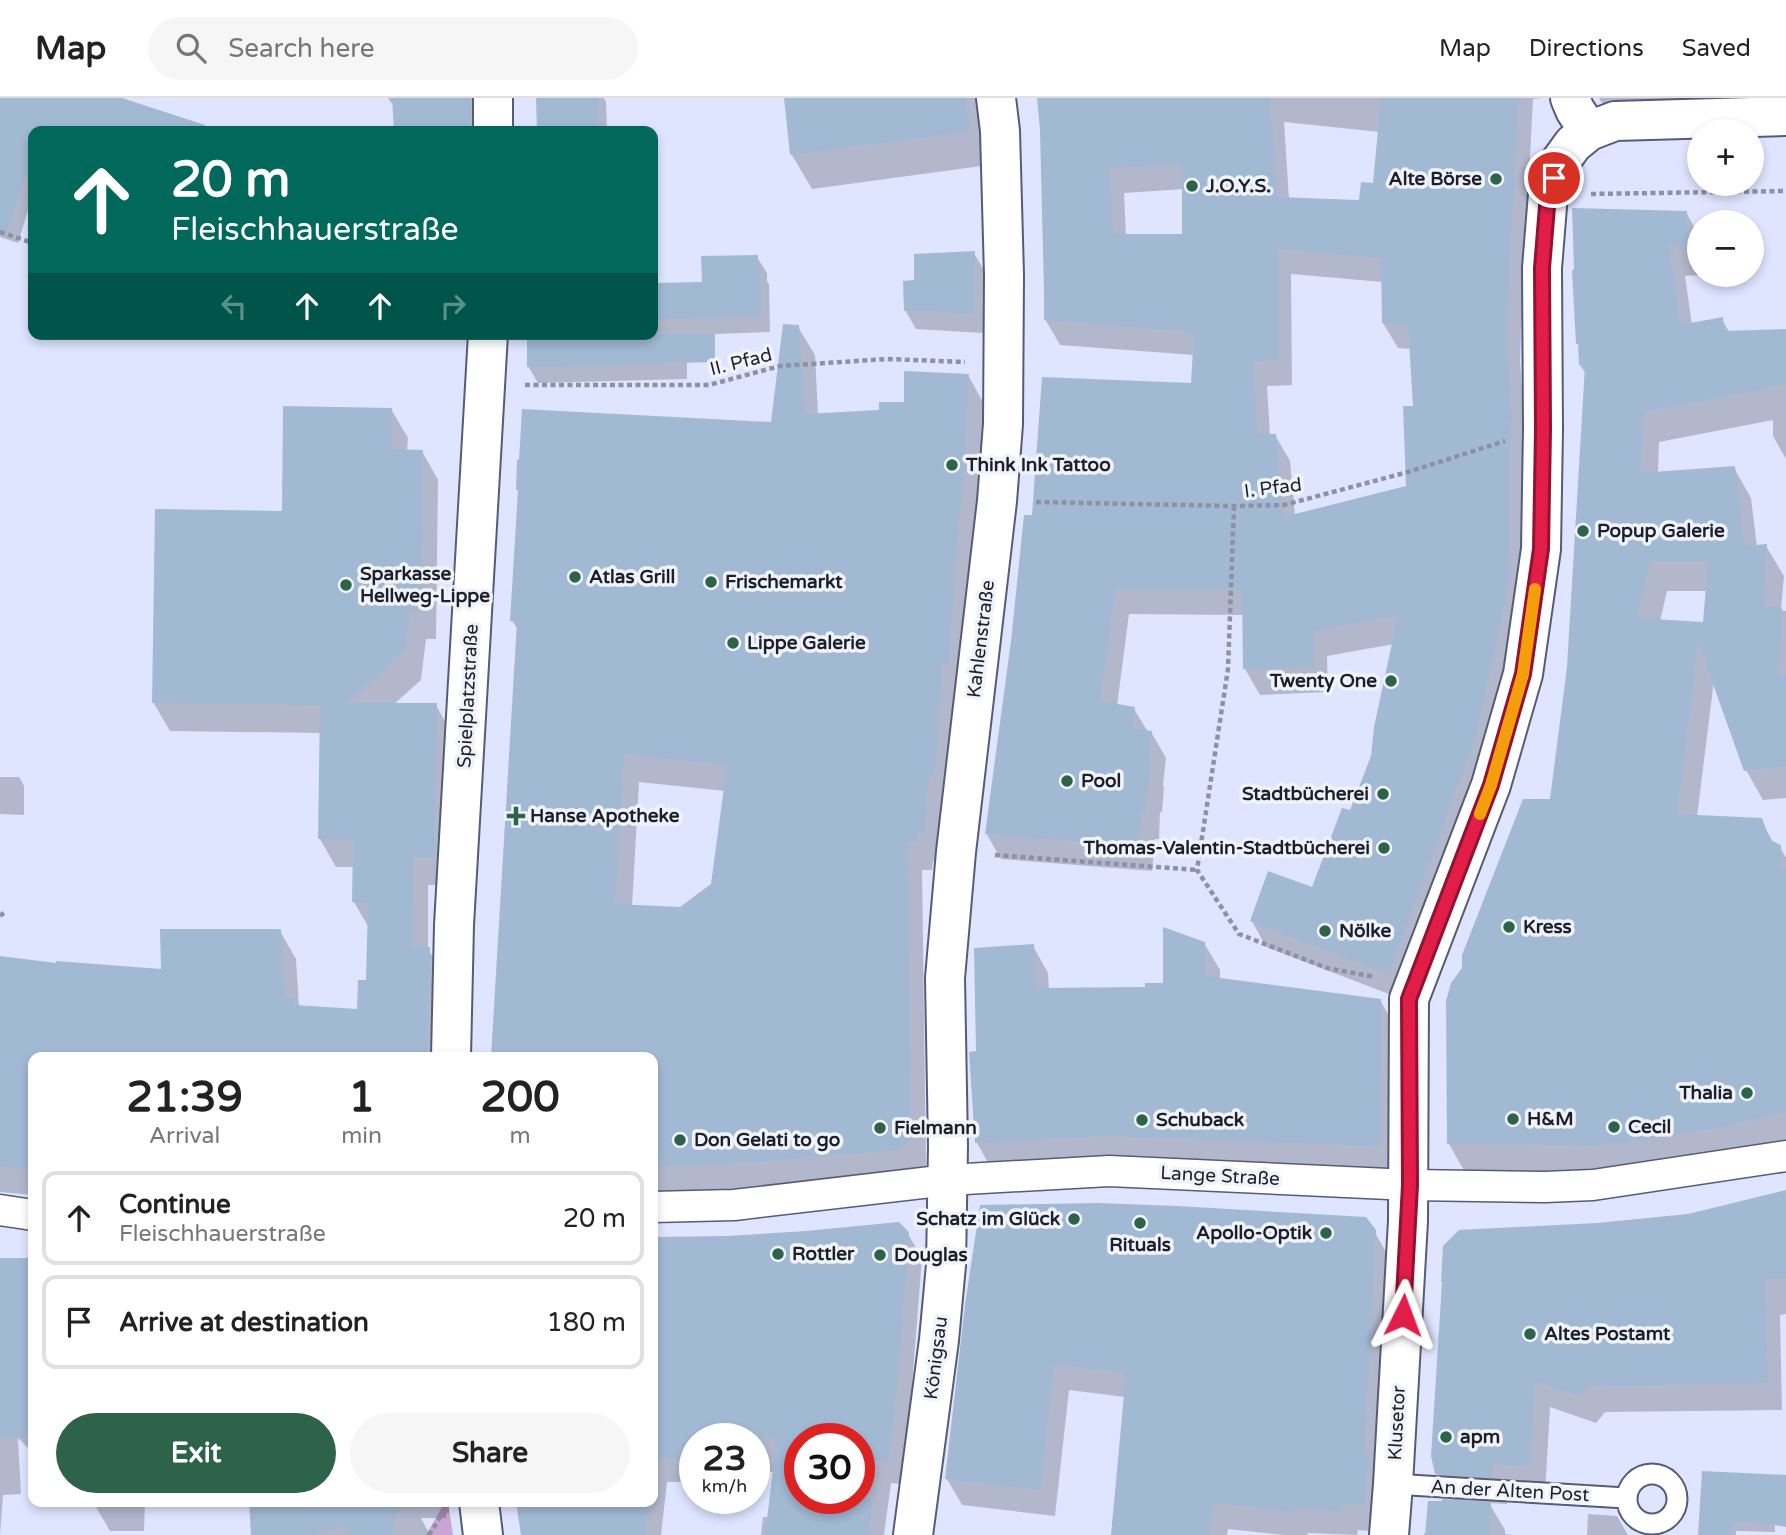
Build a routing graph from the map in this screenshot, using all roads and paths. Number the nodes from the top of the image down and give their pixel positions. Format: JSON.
{"nodes":[{"id":1,"x":493,"y":98,"type":"edge"},
{"id":2,"x":996,"y":98,"type":"edge"},
{"id":3,"x":1570,"y":98,"type":"edge"},
{"id":4,"x":1786,"y":116,"type":"edge"},
{"id":5,"x":493,"y":126,"type":"edge"},
{"id":6,"x":1589,"y":131,"type":"junction"},
{"id":7,"x":1786,"y":191,"type":"edge"},
{"id":8,"x":1548,"y":194,"type":"junction"},
{"id":9,"x":0,"y":232,"type":"edge"},
{"id":10,"x":28,"y":241,"type":"edge"},
{"id":11,"x":488,"y":340,"type":"edge"},
{"id":12,"x":1004,"y":363,"type":"junction"},
{"id":13,"x":485,"y":385,"type":"junction"},
{"id":14,"x":1543,"y":429,"type":"junction"},
{"id":15,"x":997,"y":500,"type":"junction"},
{"id":16,"x":1234,"y":506,"type":"junction"},
{"id":17,"x":956,"y":852,"type":"junction"},
{"id":18,"x":1197,"y":870,"type":"junction"},
{"id":19,"x":6,"y":911,"type":"dead end"},
{"id":20,"x":0,"y":916,"type":"edge"},
{"id":21,"x":1414,"y":984,"type":"junction"},
{"id":22,"x":451,"y":1052,"type":"edge"},
{"id":23,"x":1786,"y":1156,"type":"edge"},
{"id":24,"x":947,"y":1180,"type":"junction"},
{"id":25,"x":1410,"y":1185,"type":"junction"},
{"id":26,"x":658,"y":1207,"type":"edge"},
{"id":27,"x":0,"y":1210,"type":"edge"},
{"id":28,"x":28,"y":1214,"type":"edge"},
{"id":29,"x":1393,"y":1484,"type":"junction"},
{"id":30,"x":1626,"y":1498,"type":"dead end"},
{"id":31,"x":460,"y":1507,"type":"edge"},
{"id":32,"x":462,"y":1507,"type":"edge"},
{"id":33,"x":429,"y":1535,"type":"edge"},
{"id":34,"x":483,"y":1535,"type":"edge"},
{"id":35,"x":913,"y":1535,"type":"edge"},
{"id":36,"x":1388,"y":1535,"type":"edge"}],
"edges":[{"from":1,"to":5,"type":"street"},
{"from":2,"to":12,"type":"street","name":"Kahlenstraße"},
{"from":3,"to":6,"type":"street"},
{"from":4,"to":6,"type":"street"},
{"from":6,"to":8,"type":"street","name":"Klusetor"},
{"from":7,"to":8,"type":"path"},
{"from":8,"to":14,"type":"street","name":"Klusetor"},
{"from":9,"to":10,"type":"path"},
{"from":11,"to":13,"type":"street","name":"Spielplatzstraße"},
{"from":12,"to":13,"type":"path","name":"II. Pfad"},
{"from":12,"to":15,"type":"street","name":"Kahlenstraße"},
{"from":13,"to":22,"type":"street","name":"Spielplatzstraße"},
{"from":14,"to":16,"type":"path","name":"I. Pfad"},
{"from":14,"to":21,"type":"street","name":"Klusetor"},
{"from":15,"to":16,"type":"path","name":"I. Pfad"},
{"from":15,"to":17,"type":"street","name":"Kahlenstraße"},
{"from":16,"to":18,"type":"path"},
{"from":17,"to":18,"type":"path"},
{"from":17,"to":24,"type":"street","name":"Kahlenstraße"},
{"from":18,"to":21,"type":"path"},
{"from":19,"to":20,"type":"path"},
{"from":21,"to":25,"type":"street","name":"Klusetor"},
{"from":23,"to":25,"type":"street","name":"Lange Straße"},
{"from":24,"to":25,"type":"street","name":"Lange Straße"},
{"from":24,"to":26,"type":"street","name":"Lange Straße"},
{"from":24,"to":35,"type":"street","name":"Königsau"},
{"from":25,"to":29,"type":"street","name":"Klusetor"},
{"from":27,"to":28,"type":"street"},
{"from":29,"to":30,"type":"lane","name":"An der Alten Post"},
{"from":29,"to":36,"type":"street","name":"Klusetor"},
{"from":31,"to":33,"type":"path"},
{"from":32,"to":34,"type":"street"}]}
